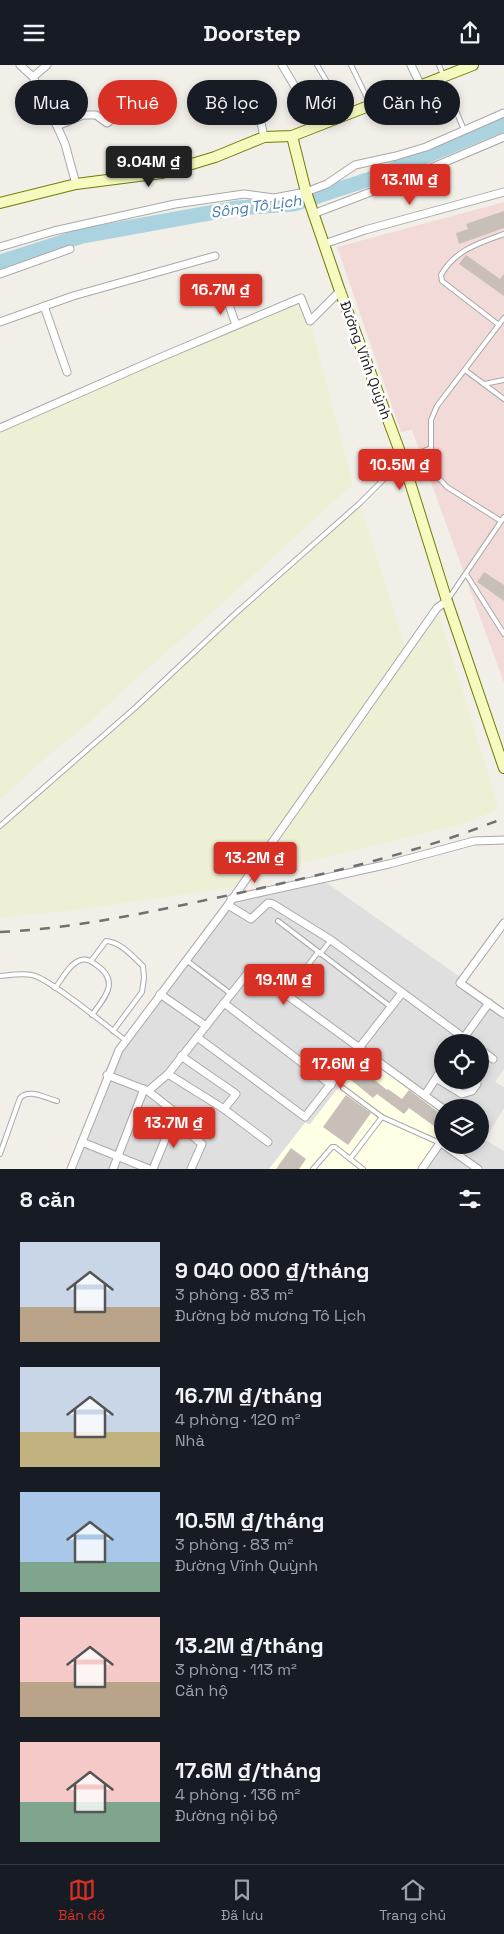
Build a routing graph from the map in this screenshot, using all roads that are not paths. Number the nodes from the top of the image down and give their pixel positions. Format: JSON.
{"nodes":[{"id":1,"x":20,"y":65,"type":"edge"},
{"id":2,"x":47,"y":65,"type":"edge"},
{"id":3,"x":282,"y":65,"type":"edge"},
{"id":4,"x":317,"y":65,"type":"edge"},
{"id":5,"x":351,"y":65,"type":"edge"},
{"id":6,"x":411,"y":65,"type":"edge"},
{"id":7,"x":439,"y":65,"type":"edge"},
{"id":8,"x":473,"y":65,"type":"edge"},
{"id":9,"x":33,"y":77,"type":"junction"},
{"id":10,"x":443,"y":77,"type":"junction"},
{"id":11,"x":291,"y":80,"type":"edge"},
{"id":12,"x":326,"y":80,"type":"edge"},
{"id":13,"x":418,"y":80,"type":"edge"},
{"id":14,"x":436,"y":80,"type":"edge"},
{"id":15,"x":364,"y":92,"type":"edge"},
{"id":16,"x":504,"y":113,"type":"edge"},
{"id":17,"x":98,"y":116,"type":"edge"},
{"id":18,"x":261,"y":125,"type":"edge"},
{"id":19,"x":323,"y":125,"type":"edge"},
{"id":20,"x":57,"y":126,"type":"junction"},
{"id":21,"x":464,"y":130,"type":"junction"},
{"id":22,"x":292,"y":136,"type":"junction"},
{"id":23,"x":264,"y":137,"type":"junction"},
{"id":24,"x":504,"y":137,"type":"edge"},
{"id":25,"x":76,"y":184,"type":"junction"},
{"id":26,"x":504,"y":193,"type":"edge"},
{"id":27,"x":306,"y":194,"type":"junction"},
{"id":28,"x":0,"y":203,"type":"edge"},
{"id":29,"x":313,"y":212,"type":"junction"},
{"id":30,"x":504,"y":234,"type":"edge"},
{"id":31,"x":324,"y":244,"type":"junction"},
{"id":32,"x":0,"y":247,"type":"edge"},
{"id":33,"x":70,"y":249,"type":"dead end"},
{"id":34,"x":215,"y":256,"type":"dead end"},
{"id":35,"x":0,"y":275,"type":"edge"},
{"id":36,"x":340,"y":291,"type":"junction"},
{"id":37,"x":227,"y":299,"type":"dead end"},
{"id":38,"x":44,"y":306,"type":"junction"},
{"id":39,"x":504,"y":318,"type":"edge"},
{"id":40,"x":0,"y":322,"type":"edge"},
{"id":41,"x":236,"y":325,"type":"junction"},
{"id":42,"x":499,"y":325,"type":"junction"},
{"id":43,"x":465,"y":370,"type":"junction"},
{"id":44,"x":67,"y":372,"type":"dead end"},
{"id":45,"x":504,"y":380,"type":"edge"},
{"id":46,"x":484,"y":384,"type":"junction"},
{"id":47,"x":504,"y":399,"type":"edge"},
{"id":48,"x":0,"y":428,"type":"edge"},
{"id":49,"x":431,"y":448,"type":"junction"},
{"id":50,"x":403,"y":460,"type":"junction"},
{"id":51,"x":503,"y":519,"type":"edge"},
{"id":52,"x":466,"y":574,"type":"junction"},
{"id":53,"x":447,"y":601,"type":"junction"},
{"id":54,"x":504,"y":634,"type":"edge"},
{"id":55,"x":501,"y":745,"type":"edge"},
{"id":56,"x":504,"y":767,"type":"edge"},
{"id":57,"x":0,"y":826,"type":"edge"},
{"id":58,"x":504,"y":840,"type":"edge"},
{"id":59,"x":230,"y":902,"type":"junction"},
{"id":60,"x":278,"y":921,"type":"dead end"},
{"id":61,"x":504,"y":923,"type":"edge"},
{"id":62,"x":331,"y":940,"type":"junction"},
{"id":63,"x":319,"y":953,"type":"junction"},
{"id":64,"x":186,"y":960,"type":"junction"},
{"id":65,"x":91,"y":961,"type":"junction"},
{"id":66,"x":0,"y":976,"type":"edge"},
{"id":67,"x":55,"y":988,"type":"junction"},
{"id":68,"x":402,"y":993,"type":"junction"},
{"id":69,"x":160,"y":994,"type":"junction"},
{"id":70,"x":231,"y":994,"type":"junction"},
{"id":71,"x":286,"y":995,"type":"junction"},
{"id":72,"x":224,"y":1003,"type":"junction"},
{"id":73,"x":489,"y":1003,"type":"junction"},
{"id":74,"x":391,"y":1007,"type":"junction"},
{"id":75,"x":504,"y":1014,"type":"edge"},
{"id":76,"x":92,"y":1015,"type":"junction"},
{"id":77,"x":206,"y":1026,"type":"junction"},
{"id":78,"x":113,"y":1031,"type":"junction"},
{"id":79,"x":454,"y":1034,"type":"edge"},
{"id":80,"x":466,"y":1034,"type":"edge"},
{"id":81,"x":197,"y":1037,"type":"junction"},
{"id":82,"x":125,"y":1040,"type":"junction"},
{"id":83,"x":360,"y":1048,"type":"junction"},
{"id":84,"x":489,"y":1056,"type":"edge"},
{"id":85,"x":181,"y":1057,"type":"junction"},
{"id":86,"x":493,"y":1059,"type":"dead end"},
{"id":87,"x":168,"y":1073,"type":"junction"},
{"id":88,"x":107,"y":1075,"type":"junction"},
{"id":89,"x":434,"y":1081,"type":"edge"},
{"id":90,"x":331,"y":1085,"type":"junction"},
{"id":91,"x":343,"y":1088,"type":"dead end"},
{"id":92,"x":454,"y":1089,"type":"edge"},
{"id":93,"x":473,"y":1089,"type":"edge"},
{"id":94,"x":146,"y":1090,"type":"junction"},
{"id":95,"x":425,"y":1095,"type":"junction"},
{"id":96,"x":57,"y":1101,"type":"dead end"},
{"id":97,"x":434,"y":1102,"type":"edge"},
{"id":98,"x":224,"y":1109,"type":"junction"},
{"id":99,"x":382,"y":1117,"type":"junction"},
{"id":100,"x":174,"y":1120,"type":"junction"},
{"id":101,"x":434,"y":1140,"type":"edge"},
{"id":102,"x":82,"y":1142,"type":"junction"},
{"id":103,"x":268,"y":1142,"type":"dead end"},
{"id":104,"x":434,"y":1153,"type":"edge"},
{"id":105,"x":0,"y":1154,"type":"edge"},
{"id":106,"x":457,"y":1154,"type":"edge"},
{"id":107,"x":118,"y":1156,"type":"junction"},
{"id":108,"x":350,"y":1159,"type":"junction"},
{"id":109,"x":71,"y":1169,"type":"edge"},
{"id":110,"x":113,"y":1169,"type":"edge"},
{"id":111,"x":149,"y":1169,"type":"edge"},
{"id":112,"x":154,"y":1169,"type":"edge"},
{"id":113,"x":191,"y":1169,"type":"edge"},
{"id":114,"x":313,"y":1169,"type":"edge"},
{"id":115,"x":363,"y":1169,"type":"edge"},
{"id":116,"x":422,"y":1169,"type":"edge"},
{"id":117,"x":478,"y":1169,"type":"edge"}],
"edges":[{"from":1,"to":9,"type":"street"},
{"from":2,"to":9,"type":"street"},
{"from":3,"to":11,"type":"street"},
{"from":4,"to":12,"type":"lane"},
{"from":5,"to":15,"type":"lane"},
{"from":6,"to":13,"type":"street"},
{"from":7,"to":10,"type":"lane"},
{"from":8,"to":10,"type":"street"},
{"from":9,"to":20,"type":"street"},
{"from":10,"to":14,"type":"street"},
{"from":10,"to":21,"type":"lane"},
{"from":16,"to":21,"type":"street"},
{"from":17,"to":20,"type":"street"},
{"from":18,"to":23,"type":"street"},
{"from":19,"to":22,"type":"street"},
{"from":20,"to":25,"type":"street"},
{"from":21,"to":27,"type":"street"},
{"from":22,"to":23,"type":"street"},
{"from":22,"to":27,"type":"street","name":"Đường Vĩnh Quỳnh"},
{"from":23,"to":25,"type":"street"},
{"from":24,"to":29,"type":"street"},
{"from":25,"to":28,"type":"street"},
{"from":26,"to":31,"type":"street"},
{"from":27,"to":29,"type":"street","name":"Đường Vĩnh Quỳnh"},
{"from":27,"to":32,"type":"street"},
{"from":29,"to":31,"type":"street","name":"Đường Vĩnh Quỳnh"},
{"from":30,"to":42,"type":"lane"},
{"from":31,"to":36,"type":"street","name":"Đường Vĩnh Quỳnh"},
{"from":33,"to":35,"type":"street"},
{"from":34,"to":38,"type":"street"},
{"from":36,"to":41,"type":"street"},
{"from":36,"to":50,"type":"street","name":"Đường Vĩnh Quỳnh"},
{"from":37,"to":41,"type":"street"},
{"from":38,"to":40,"type":"street"},
{"from":38,"to":44,"type":"street"},
{"from":39,"to":42,"type":"lane"},
{"from":41,"to":48,"type":"street"},
{"from":42,"to":43,"type":"lane"},
{"from":43,"to":46,"type":"lane"},
{"from":43,"to":49,"type":"lane"},
{"from":45,"to":46,"type":"lane"},
{"from":46,"to":47,"type":"lane"},
{"from":49,"to":50,"type":"lane"},
{"from":49,"to":51,"type":"lane"},
{"from":50,"to":53,"type":"street","name":"Đường Vĩnh Quỳnh"},
{"from":50,"to":57,"type":"lane"},
{"from":51,"to":52,"type":"lane"},
{"from":52,"to":53,"type":"lane"},
{"from":52,"to":54,"type":"lane"},
{"from":53,"to":55,"type":"street","name":"Đường Vĩnh Quỳnh"},
{"from":53,"to":59,"type":"street"},
{"from":55,"to":56,"type":"street","name":"Đường Vĩnh Quỳnh"},
{"from":58,"to":59,"type":"street"},
{"from":59,"to":62,"type":"street"},
{"from":59,"to":64,"type":"street"},
{"from":60,"to":63,"type":"lane"},
{"from":61,"to":73,"type":"street"},
{"from":62,"to":63,"type":"lane"},
{"from":62,"to":68,"type":"street"},
{"from":63,"to":71,"type":"lane"},
{"from":63,"to":74,"type":"lane"},
{"from":64,"to":69,"type":"street"},
{"from":64,"to":70,"type":"lane"},
{"from":65,"to":67,"type":"lane"},
{"from":65,"to":76,"type":"lane"},
{"from":65,"to":78,"type":"lane"},
{"from":66,"to":67,"type":"lane"},
{"from":67,"to":76,"type":"lane"},
{"from":68,"to":74,"type":"street"},
{"from":68,"to":79,"type":"street"},
{"from":69,"to":77,"type":"street"},
{"from":69,"to":82,"type":"street"},
{"from":70,"to":71,"type":"street"},
{"from":70,"to":72,"type":"street"},
{"from":71,"to":83,"type":"street"},
{"from":72,"to":77,"type":"street"},
{"from":72,"to":90,"type":"street"},
{"from":73,"to":75,"type":"street"},
{"from":73,"to":80,"type":"street"},
{"from":74,"to":83,"type":"street"},
{"from":76,"to":78,"type":"lane"},
{"from":77,"to":81,"type":"street"},
{"from":78,"to":82,"type":"lane"},
{"from":81,"to":85,"type":"street"},
{"from":81,"to":90,"type":"street"},
{"from":82,"to":88,"type":"street"},
{"from":83,"to":90,"type":"street"},
{"from":83,"to":95,"type":"street"},
{"from":84,"to":86,"type":"street"},
{"from":85,"to":87,"type":"street"},
{"from":85,"to":98,"type":"street"},
{"from":87,"to":94,"type":"street"},
{"from":87,"to":98,"type":"street"},
{"from":88,"to":94,"type":"street"},
{"from":88,"to":102,"type":"street"},
{"from":89,"to":95,"type":"street"},
{"from":91,"to":99,"type":"lane"},
{"from":92,"to":93,"type":"street"},
{"from":94,"to":100,"type":"street"},
{"from":94,"to":107,"type":"street"},
{"from":95,"to":97,"type":"street"},
{"from":96,"to":105,"type":"lane"},
{"from":98,"to":103,"type":"street"},
{"from":99,"to":101,"type":"lane"},
{"from":99,"to":108,"type":"lane"},
{"from":100,"to":112,"type":"street"},
{"from":100,"to":113,"type":"street"},
{"from":102,"to":107,"type":"street"},
{"from":102,"to":109,"type":"street"},
{"from":104,"to":116,"type":"street"},
{"from":106,"to":117,"type":"street"},
{"from":107,"to":110,"type":"street"},
{"from":107,"to":111,"type":"street"},
{"from":108,"to":114,"type":"lane"},
{"from":108,"to":115,"type":"lane"}]}
